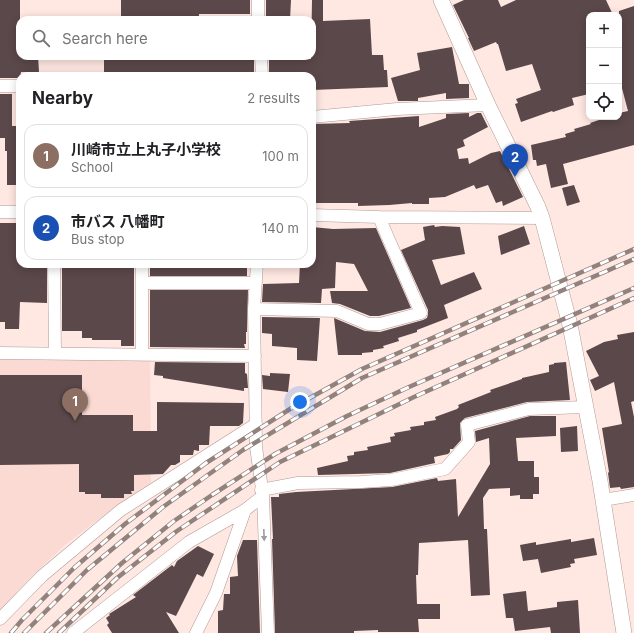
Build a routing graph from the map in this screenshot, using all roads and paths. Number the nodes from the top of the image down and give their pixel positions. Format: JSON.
{"nodes":[{"id":1,"x":258,"y":0,"type":"edge"},
{"id":2,"x":441,"y":0,"type":"edge"},
{"id":3,"x":258,"y":16,"type":"edge"},
{"id":4,"x":261,"y":60,"type":"edge"},
{"id":5,"x":262,"y":72,"type":"edge"},
{"id":6,"x":0,"y":86,"type":"edge"},
{"id":7,"x":16,"y":86,"type":"edge"},
{"id":8,"x":488,"y":105,"type":"junction"},
{"id":9,"x":316,"y":117,"type":"edge"},
{"id":10,"x":0,"y":212,"type":"edge"},
{"id":11,"x":16,"y":212,"type":"edge"},
{"id":12,"x":316,"y":215,"type":"edge"},
{"id":13,"x":379,"y":217,"type":"junction"},
{"id":14,"x":542,"y":218,"type":"junction"},
{"id":15,"x":54,"y":268,"type":"edge"},
{"id":16,"x":142,"y":268,"type":"edge"},
{"id":17,"x":257,"y":268,"type":"edge"},
{"id":18,"x":142,"y":283,"type":"junction"},
{"id":19,"x":256,"y":283,"type":"junction"},
{"id":20,"x":254,"y":309,"type":"junction"},
{"id":21,"x":0,"y":353,"type":"edge"},
{"id":22,"x":55,"y":353,"type":"junction"},
{"id":23,"x":142,"y":354,"type":"junction"},
{"id":24,"x":255,"y":356,"type":"junction"},
{"id":25,"x":585,"y":407,"type":"junction"},
{"id":26,"x":256,"y":424,"type":"junction"},
{"id":27,"x":262,"y":493,"type":"junction"},
{"id":28,"x":634,"y":494,"type":"edge"},
{"id":29,"x":603,"y":500,"type":"junction"},
{"id":30,"x":245,"y":510,"type":"junction"},
{"id":31,"x":0,"y":619,"type":"edge"},
{"id":32,"x":73,"y":633,"type":"edge"},
{"id":33,"x":196,"y":633,"type":"edge"},
{"id":34,"x":268,"y":633,"type":"edge"},
{"id":35,"x":624,"y":633,"type":"edge"}],
"edges":[{"from":1,"to":3,"type":"street"},
{"from":2,"to":8,"type":"street"},
{"from":4,"to":5,"type":"street"},
{"from":6,"to":7,"type":"street"},
{"from":8,"to":9,"type":"street"},
{"from":8,"to":14,"type":"street"},
{"from":10,"to":11,"type":"street"},
{"from":12,"to":13,"type":"street"},
{"from":13,"to":14,"type":"street"},
{"from":13,"to":20,"type":"street"},
{"from":14,"to":25,"type":"street"},
{"from":15,"to":22,"type":"street"},
{"from":16,"to":18,"type":"street"},
{"from":17,"to":19,"type":"street"},
{"from":18,"to":19,"type":"street"},
{"from":18,"to":23,"type":"street"},
{"from":19,"to":20,"type":"street"},
{"from":20,"to":24,"type":"street"},
{"from":21,"to":22,"type":"street"},
{"from":22,"to":23,"type":"street"},
{"from":23,"to":24,"type":"street"},
{"from":24,"to":26,"type":"street"},
{"from":25,"to":27,"type":"street"},
{"from":25,"to":29,"type":"street"},
{"from":26,"to":27,"type":"street"},
{"from":26,"to":31,"type":"street"},
{"from":27,"to":30,"type":"street"},
{"from":27,"to":34,"type":"street","one_way":true},
{"from":28,"to":29,"type":"street"},
{"from":29,"to":35,"type":"street"},
{"from":30,"to":32,"type":"street"},
{"from":30,"to":33,"type":"street"}]}
